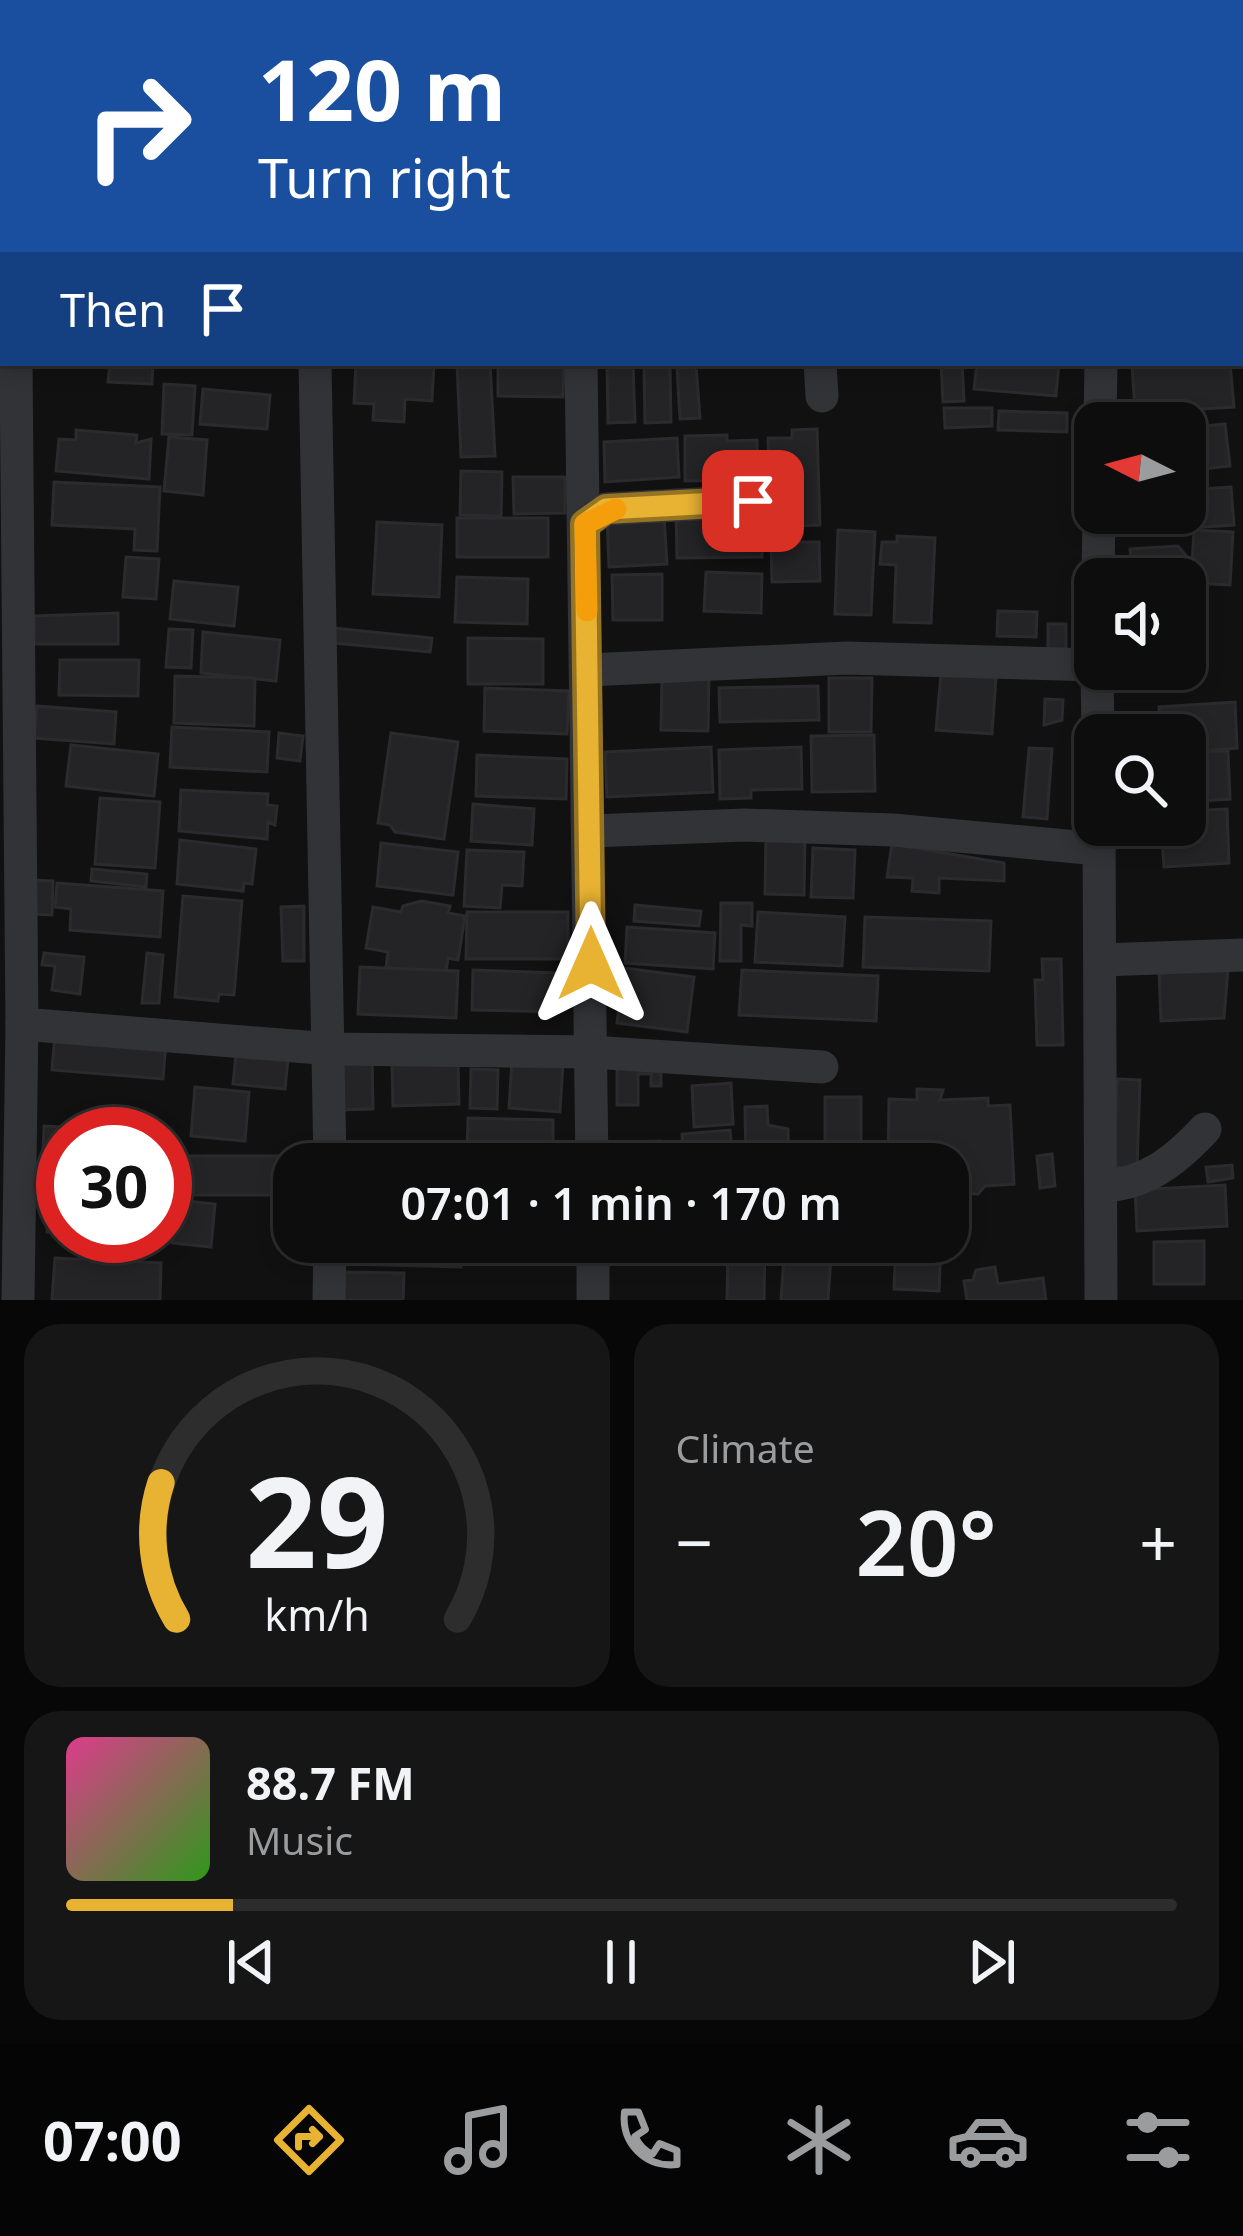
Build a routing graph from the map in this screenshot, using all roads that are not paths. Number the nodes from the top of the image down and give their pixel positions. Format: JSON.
{"nodes":[{"id":1,"x":16,"y":366,"type":"edge"},
{"id":2,"x":315,"y":366,"type":"edge"},
{"id":3,"x":581,"y":366,"type":"edge"},
{"id":4,"x":1101,"y":366,"type":"edge"},
{"id":5,"x":1100,"y":402,"type":"edge"},
{"id":6,"x":753,"y":501,"type":"dead end"},
{"id":7,"x":585,"y":524,"type":"junction"},
{"id":8,"x":1074,"y":666,"type":"edge"},
{"id":9,"x":588,"y":670,"type":"junction"},
{"id":10,"x":591,"y":831,"type":"junction"},
{"id":11,"x":1074,"y":836,"type":"edge"},
{"id":12,"x":1099,"y":846,"type":"edge"},
{"id":13,"x":1243,"y":956,"type":"edge"},
{"id":14,"x":1101,"y":960,"type":"junction"},
{"id":15,"x":22,"y":1024,"type":"junction"},
{"id":16,"x":332,"y":1049,"type":"junction"},
{"id":17,"x":591,"y":1052,"type":"junction"},
{"id":18,"x":822,"y":1067,"type":"dead end"},
{"id":19,"x":1205,"y":1130,"type":"dead end"},
{"id":20,"x":330,"y":1143,"type":"edge"},
{"id":21,"x":592,"y":1143,"type":"edge"},
{"id":22,"x":9,"y":1185,"type":"edge"},
{"id":23,"x":1101,"y":1186,"type":"junction"},
{"id":24,"x":330,"y":1263,"type":"edge"},
{"id":25,"x":593,"y":1263,"type":"edge"},
{"id":26,"x":18,"y":1300,"type":"edge"},
{"id":27,"x":329,"y":1300,"type":"edge"},
{"id":28,"x":593,"y":1300,"type":"edge"},
{"id":29,"x":1101,"y":1300,"type":"edge"}],
"edges":[{"from":1,"to":15,"type":"street"},
{"from":2,"to":16,"type":"street"},
{"from":3,"to":7,"type":"street"},
{"from":4,"to":5,"type":"street"},
{"from":6,"to":7,"type":"street"},
{"from":7,"to":9,"type":"street"},
{"from":8,"to":9,"type":"street"},
{"from":9,"to":10,"type":"street"},
{"from":10,"to":11,"type":"street"},
{"from":10,"to":17,"type":"street"},
{"from":12,"to":14,"type":"street"},
{"from":13,"to":14,"type":"street"},
{"from":14,"to":23,"type":"street"},
{"from":15,"to":16,"type":"street"},
{"from":15,"to":22,"type":"street"},
{"from":16,"to":17,"type":"street"},
{"from":16,"to":20,"type":"street"},
{"from":17,"to":18,"type":"street"},
{"from":17,"to":21,"type":"street"},
{"from":19,"to":23,"type":"street"},
{"from":22,"to":26,"type":"street"},
{"from":23,"to":29,"type":"street"},
{"from":24,"to":27,"type":"street"},
{"from":25,"to":28,"type":"street"}]}
